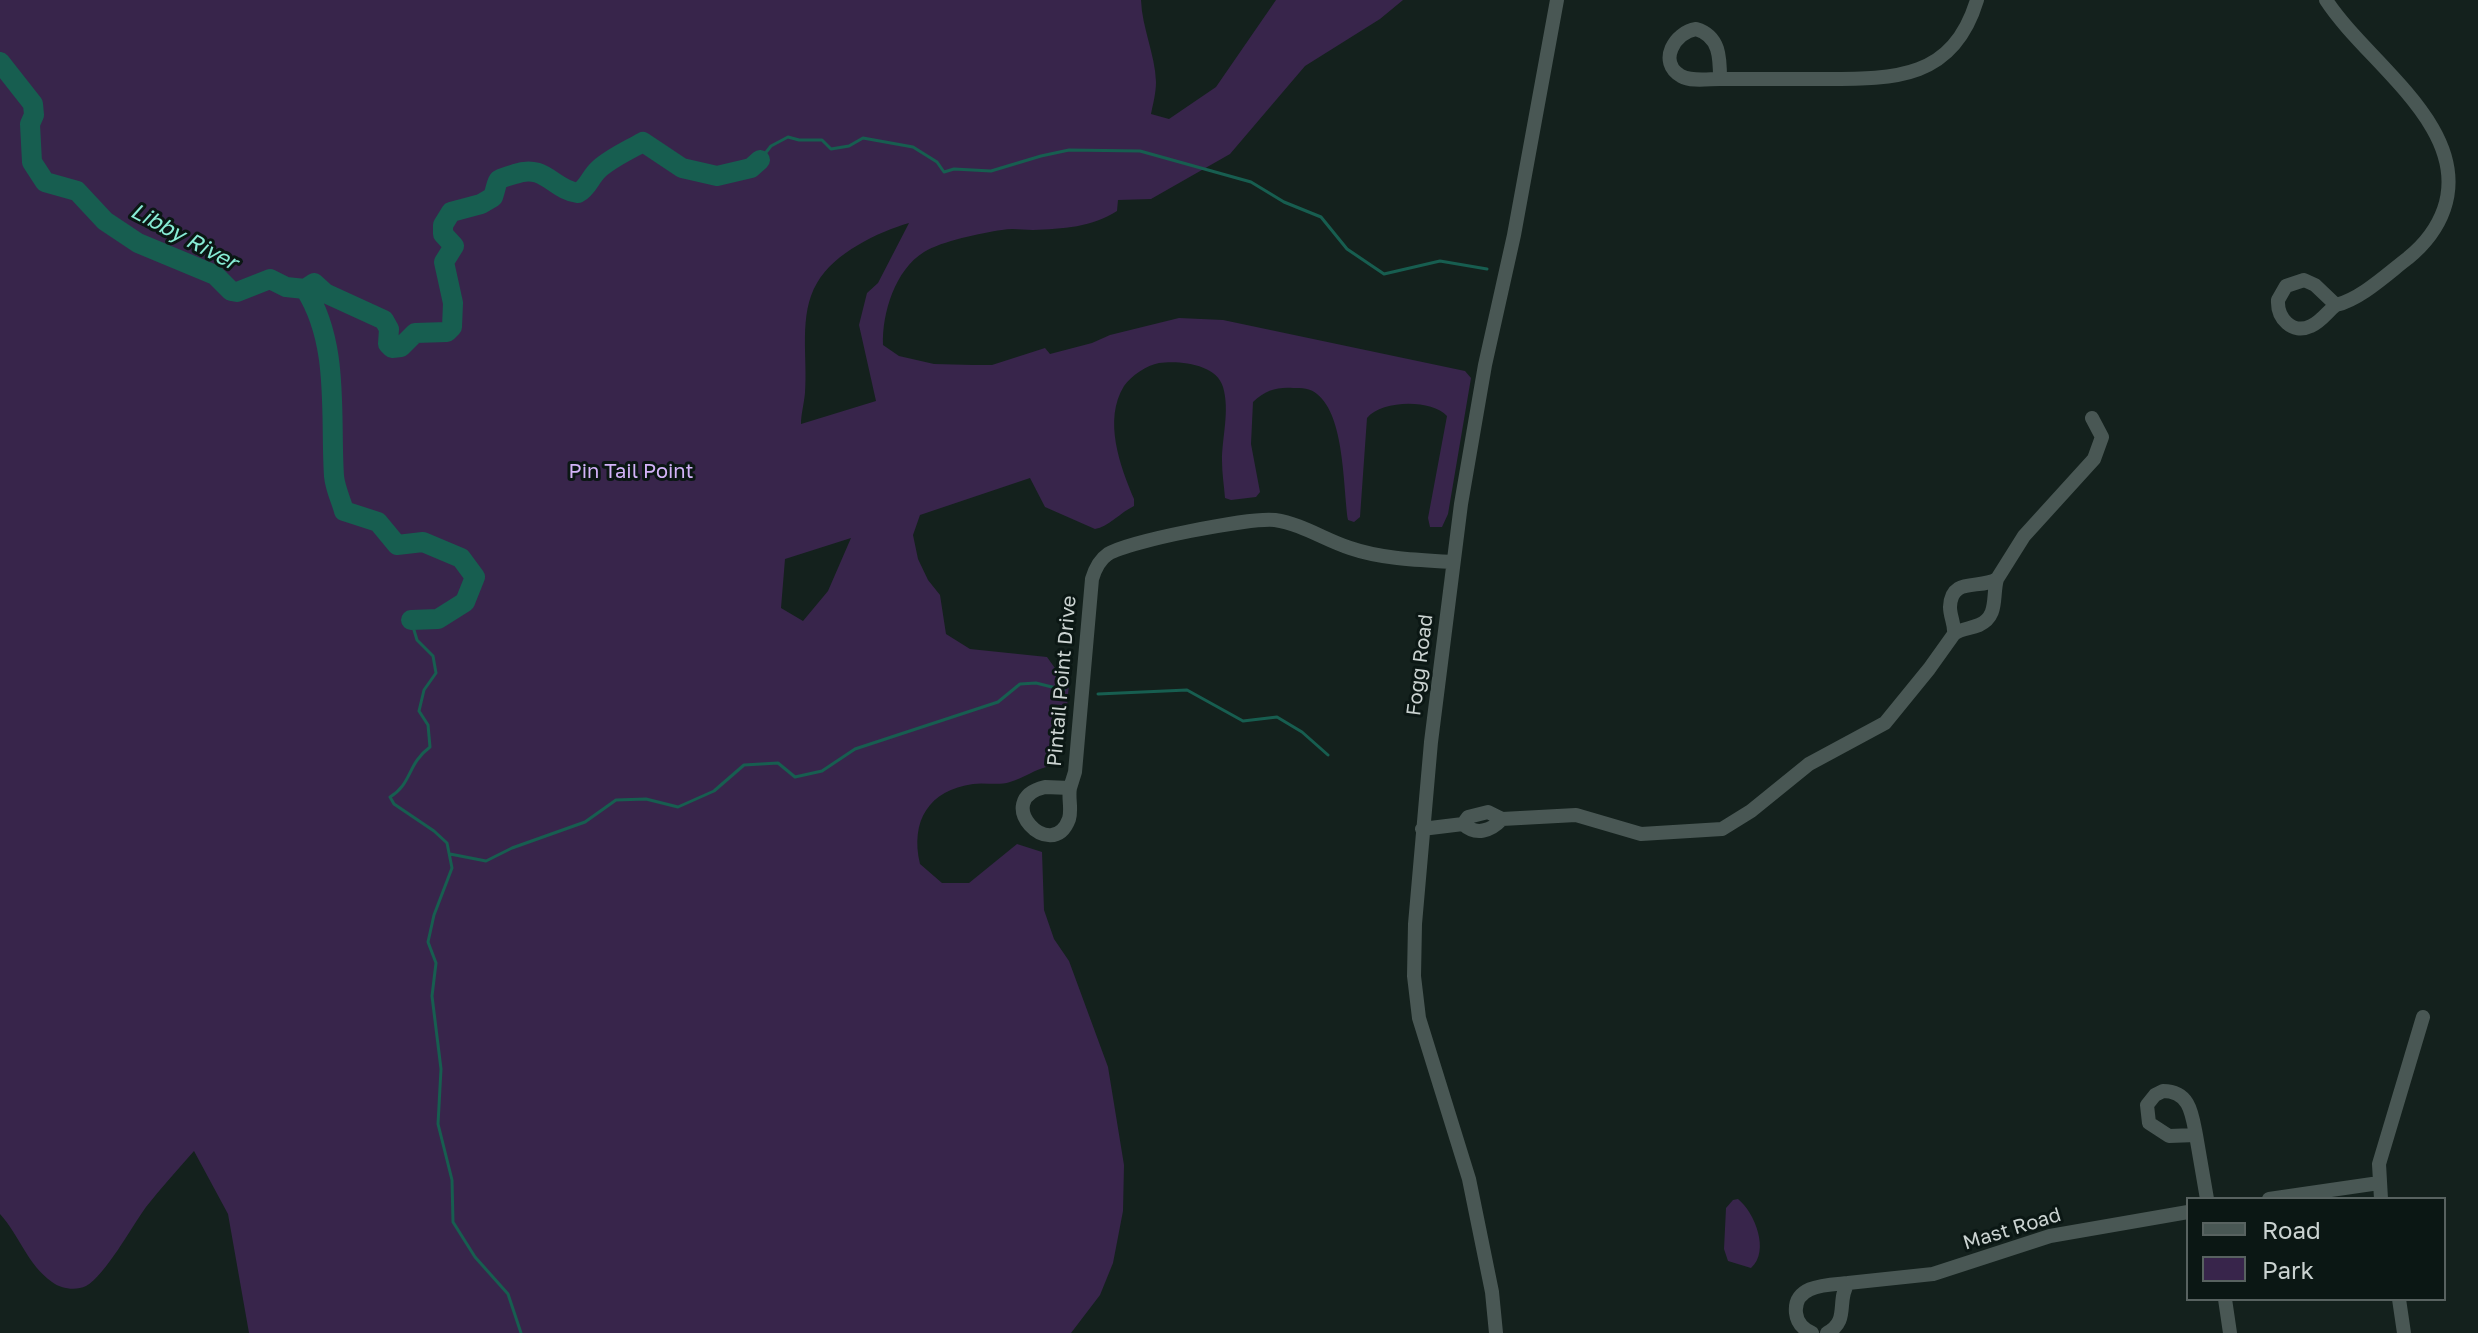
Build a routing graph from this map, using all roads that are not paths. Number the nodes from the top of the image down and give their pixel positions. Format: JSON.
{"nodes":[{"id":1,"x":1557,"y":0,"type":"edge"},
{"id":2,"x":1977,"y":0,"type":"edge"},
{"id":3,"x":2326,"y":0,"type":"edge"},
{"id":4,"x":1720,"y":79,"type":"dead end"},
{"id":5,"x":2336,"y":305,"type":"dead end"},
{"id":6,"x":2092,"y":418,"type":"dead end"},
{"id":7,"x":1453,"y":562,"type":"junction"},
{"id":8,"x":1997,"y":579,"type":"junction"},
{"id":9,"x":1954,"y":634,"type":"junction"},
{"id":10,"x":1070,"y":788,"type":"dead end"},
{"id":11,"x":1422,"y":829,"type":"junction"},
{"id":12,"x":2423,"y":1017,"type":"dead end"},
{"id":13,"x":2196,"y":1135,"type":"dead end"},
{"id":14,"x":2379,"y":1183,"type":"junction"},
{"id":15,"x":2207,"y":1197,"type":"edge"},
{"id":16,"x":2283,"y":1197,"type":"edge"},
{"id":17,"x":2381,"y":1197,"type":"edge"},
{"id":18,"x":2186,"y":1212,"type":"edge"},
{"id":19,"x":1848,"y":1283,"type":"junction"},
{"id":20,"x":2225,"y":1301,"type":"edge"},
{"id":21,"x":2399,"y":1301,"type":"edge"},
{"id":22,"x":1496,"y":1333,"type":"edge"},
{"id":23,"x":1812,"y":1333,"type":"edge"},
{"id":24,"x":1827,"y":1333,"type":"edge"},
{"id":25,"x":2230,"y":1333,"type":"edge"},
{"id":26,"x":2404,"y":1333,"type":"edge"}],
"edges":[{"from":1,"to":7,"type":"street","name":"Fogg Road"},
{"from":2,"to":4,"type":"street"},
{"from":3,"to":5,"type":"street"},
{"from":6,"to":8,"type":"street"},
{"from":7,"to":10,"type":"street","name":"Pintail Point Drive"},
{"from":7,"to":11,"type":"street","name":"Fogg Road"},
{"from":8,"to":9,"type":"street"},
{"from":8,"to":9,"type":"street"},
{"from":9,"to":11,"type":"street"},
{"from":11,"to":22,"type":"street","name":"Fogg Road"},
{"from":12,"to":14,"type":"street"},
{"from":13,"to":15,"type":"street"},
{"from":14,"to":16,"type":"street"},
{"from":14,"to":17,"type":"street"},
{"from":18,"to":19,"type":"street","name":"Mast Road"},
{"from":19,"to":23,"type":"street","name":"Mast Road"},
{"from":19,"to":24,"type":"street"},
{"from":20,"to":25,"type":"street"},
{"from":21,"to":26,"type":"street"}]}
